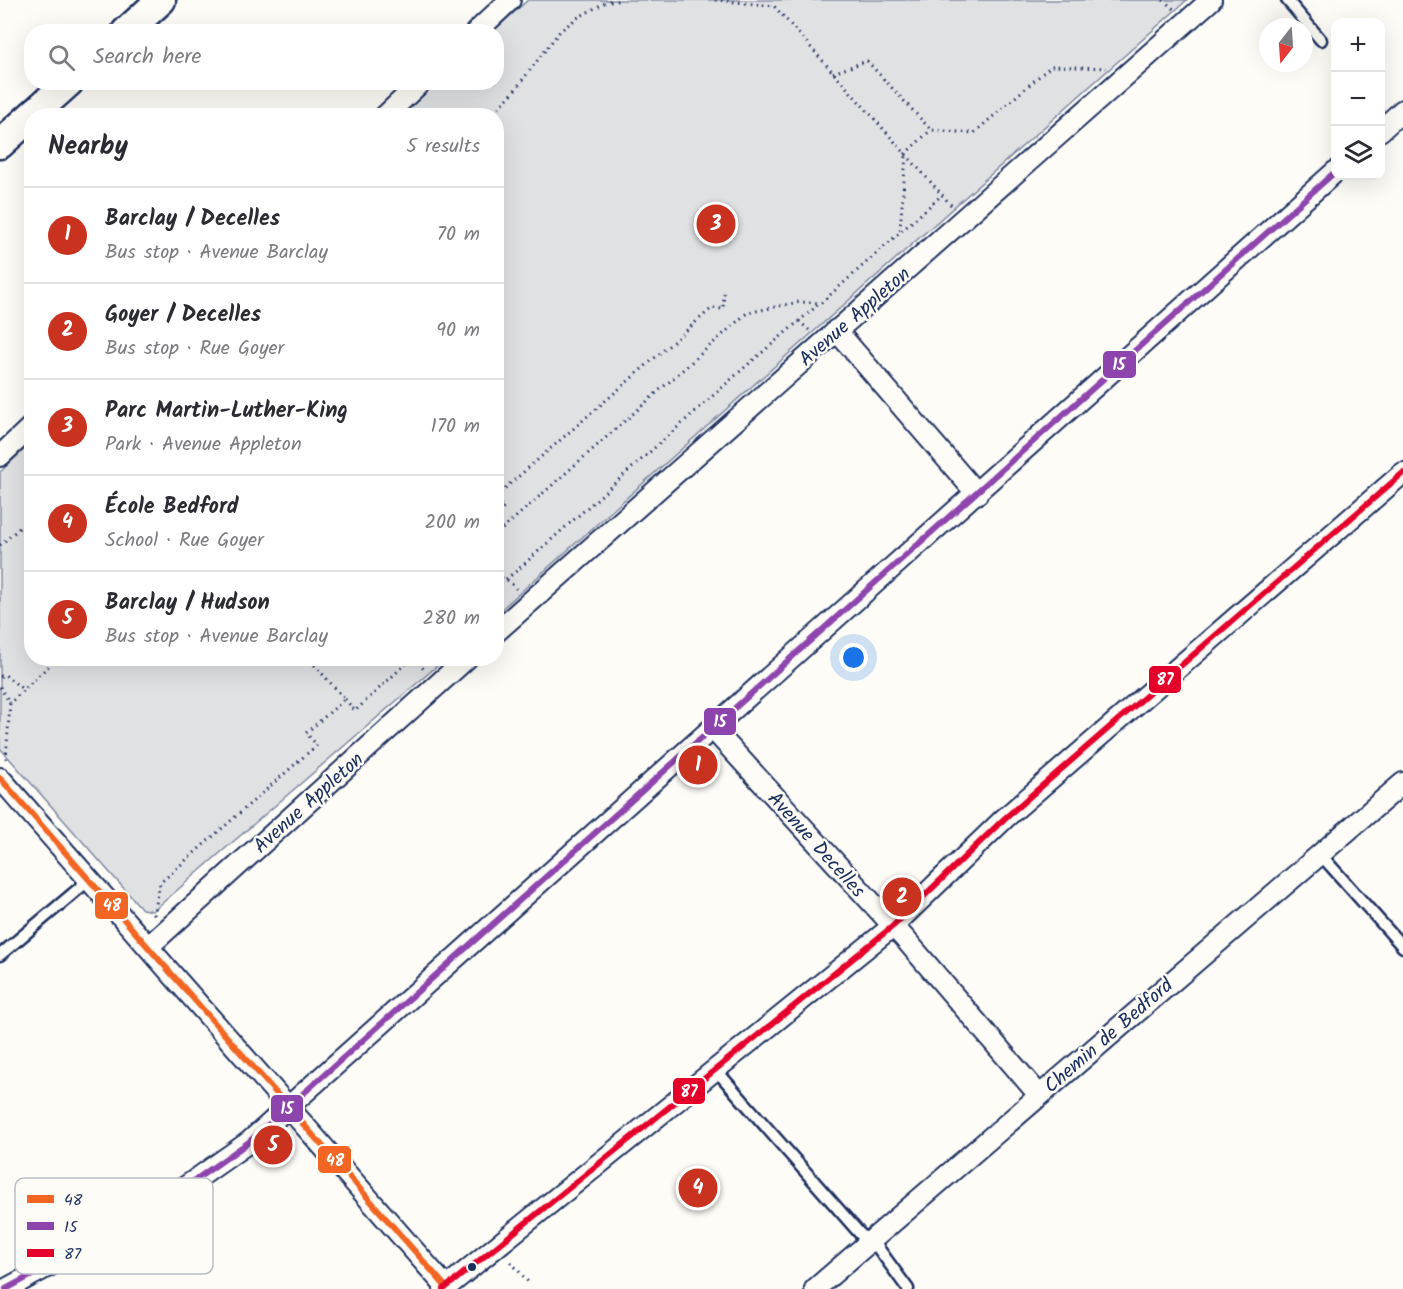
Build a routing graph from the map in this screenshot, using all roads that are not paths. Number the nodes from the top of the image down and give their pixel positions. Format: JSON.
{"nodes":[{"id":1,"x":161,"y":0,"type":"edge"},
{"id":2,"x":510,"y":0,"type":"edge"},
{"id":3,"x":1211,"y":0,"type":"edge"},
{"id":4,"x":1287,"y":0,"type":"edge"},
{"id":5,"x":135,"y":24,"type":"edge"},
{"id":6,"x":484,"y":24,"type":"edge"},
{"id":7,"x":1321,"y":40,"type":"dead end"},
{"id":8,"x":60,"y":90,"type":"edge"},
{"id":9,"x":413,"y":90,"type":"edge"},
{"id":10,"x":40,"y":108,"type":"edge"},
{"id":11,"x":393,"y":108,"type":"edge"},
{"id":12,"x":1403,"y":111,"type":"edge"},
{"id":13,"x":24,"y":122,"type":"edge"},
{"id":14,"x":1385,"y":127,"type":"edge"},
{"id":15,"x":0,"y":144,"type":"edge"},
{"id":16,"x":1331,"y":175,"type":"edge"},
{"id":17,"x":836,"y":330,"type":"junction"},
{"id":18,"x":24,"y":434,"type":"edge"},
{"id":19,"x":0,"y":456,"type":"edge"},
{"id":20,"x":1403,"y":473,"type":"edge"},
{"id":21,"x":977,"y":494,"type":"junction"},
{"id":22,"x":504,"y":625,"type":"edge"},
{"id":23,"x":458,"y":666,"type":"edge"},
{"id":24,"x":713,"y":729,"type":"junction"},
{"id":25,"x":0,"y":778,"type":"edge"},
{"id":26,"x":1403,"y":783,"type":"edge"},
{"id":27,"x":1320,"y":854,"type":"junction"},
{"id":28,"x":89,"y":880,"type":"junction"},
{"id":29,"x":893,"y":926,"type":"junction"},
{"id":30,"x":149,"y":946,"type":"junction"},
{"id":31,"x":1403,"y":947,"type":"edge"},
{"id":32,"x":0,"y":955,"type":"edge"},
{"id":33,"x":716,"y":1070,"type":"junction"},
{"id":34,"x":1039,"y":1095,"type":"junction"},
{"id":35,"x":290,"y":1107,"type":"junction"},
{"id":36,"x":199,"y":1178,"type":"edge"},
{"id":37,"x":871,"y":1242,"type":"junction"},
{"id":38,"x":34,"y":1274,"type":"edge"},
{"id":39,"x":445,"y":1288,"type":"edge"},
{"id":40,"x":6,"y":1289,"type":"edge"},
{"id":41,"x":815,"y":1289,"type":"edge"},
{"id":42,"x":908,"y":1289,"type":"edge"}],
"edges":[{"from":1,"to":5,"type":"main road"},
{"from":2,"to":6,"type":"street"},
{"from":3,"to":17,"type":"street","name":"Avenue Appleton"},
{"from":4,"to":7,"type":"lane"},
{"from":8,"to":10,"type":"main road"},
{"from":9,"to":11,"type":"street"},
{"from":12,"to":14,"type":"street"},
{"from":13,"to":15,"type":"main road"},
{"from":16,"to":21,"type":"street"},
{"from":17,"to":21,"type":"street"},
{"from":17,"to":22,"type":"street","name":"Avenue Appleton"},
{"from":18,"to":19,"type":"street"},
{"from":20,"to":29,"type":"street"},
{"from":21,"to":24,"type":"street"},
{"from":23,"to":30,"type":"street","name":"Avenue Appleton"},
{"from":24,"to":29,"type":"street","name":"Avenue Decelles"},
{"from":24,"to":35,"type":"street"},
{"from":25,"to":28,"type":"street"},
{"from":26,"to":27,"type":"street","name":"Chemin de Bedford"},
{"from":27,"to":31,"type":"lane"},
{"from":27,"to":34,"type":"street","name":"Chemin de Bedford"},
{"from":28,"to":30,"type":"street"},
{"from":28,"to":32,"type":"lane"},
{"from":29,"to":33,"type":"street"},
{"from":29,"to":34,"type":"street","name":"Avenue Decelles"},
{"from":30,"to":35,"type":"street"},
{"from":33,"to":37,"type":"lane"},
{"from":33,"to":39,"type":"street"},
{"from":34,"to":37,"type":"street","name":"Chemin de Bedford"},
{"from":35,"to":36,"type":"street"},
{"from":35,"to":39,"type":"street"},
{"from":37,"to":41,"type":"street","name":"Chemin de Bedford"},
{"from":37,"to":42,"type":"lane"},
{"from":38,"to":40,"type":"street"}]}
